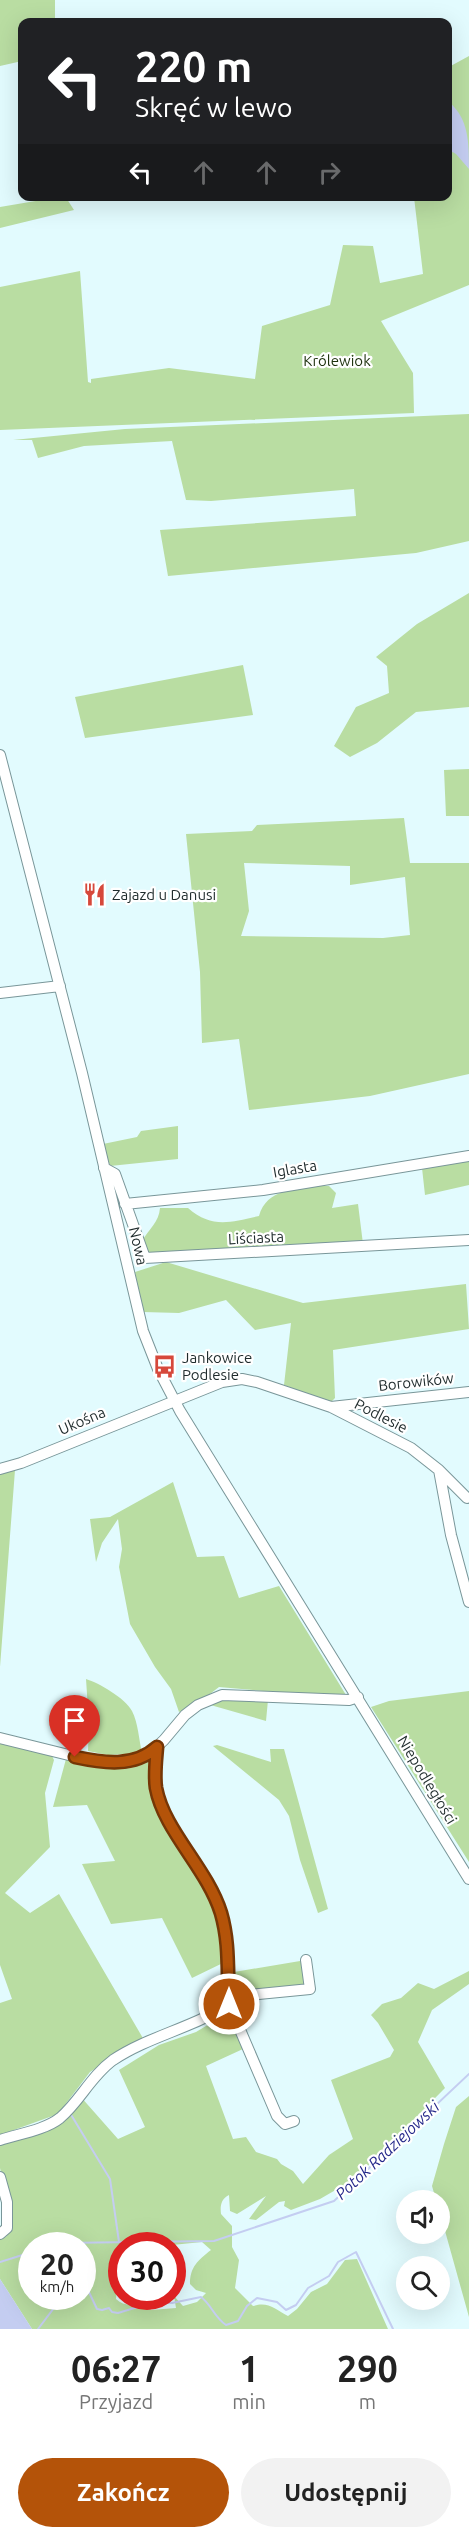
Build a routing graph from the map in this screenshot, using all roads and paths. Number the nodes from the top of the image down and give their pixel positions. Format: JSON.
{"nodes":[{"id":1,"x":0,"y":755,"type":"edge"},
{"id":2,"x":60,"y":986,"type":"junction"},
{"id":3,"x":0,"y":993,"type":"edge"},
{"id":4,"x":469,"y":1156,"type":"edge"},
{"id":5,"x":104,"y":1168,"type":"junction"},
{"id":6,"x":125,"y":1204,"type":"junction"},
{"id":7,"x":469,"y":1240,"type":"edge"},
{"id":8,"x":469,"y":1392,"type":"edge"},
{"id":9,"x":174,"y":1401,"type":"junction"},
{"id":10,"x":331,"y":1407,"type":"junction"},
{"id":11,"x":0,"y":1469,"type":"edge"},
{"id":12,"x":439,"y":1470,"type":"junction"},
{"id":13,"x":467,"y":1498,"type":"dead end"},
{"id":14,"x":469,"y":1602,"type":"edge"},
{"id":15,"x":358,"y":1697,"type":"junction"},
{"id":16,"x":0,"y":1738,"type":"edge"},
{"id":17,"x":157,"y":1747,"type":"junction"},
{"id":18,"x":469,"y":1879,"type":"edge"},
{"id":19,"x":306,"y":1960,"type":"dead end"},
{"id":20,"x":228,"y":2000,"type":"junction"},
{"id":21,"x":294,"y":2121,"type":"dead end"},
{"id":22,"x":0,"y":2140,"type":"edge"},
{"id":23,"x":0,"y":2177,"type":"edge"},
{"id":24,"x":0,"y":2234,"type":"edge"}],
"edges":[{"from":1,"to":2,"type":"street","name":"Nowa"},
{"from":2,"to":3,"type":"street"},
{"from":2,"to":5,"type":"street","name":"Nowa"},
{"from":4,"to":6,"type":"street","name":"Iglasta"},
{"from":5,"to":6,"type":"street","name":"Liściasta"},
{"from":5,"to":9,"type":"street","name":"Nowa"},
{"from":6,"to":7,"type":"street","name":"Liściasta"},
{"from":8,"to":10,"type":"street","name":"Borowików"},
{"from":9,"to":10,"type":"street","name":"Podlesie"},
{"from":9,"to":11,"type":"street","name":"Ukośna"},
{"from":9,"to":15,"type":"street","name":"Nowa"},
{"from":10,"to":12,"type":"street","name":"Podlesie"},
{"from":12,"to":13,"type":"street","name":"Podlesie"},
{"from":12,"to":14,"type":"street"},
{"from":15,"to":17,"type":"street"},
{"from":15,"to":18,"type":"street","name":"Niepodległości"},
{"from":16,"to":17,"type":"street"},
{"from":17,"to":20,"type":"street"},
{"from":19,"to":20,"type":"street"},
{"from":20,"to":21,"type":"street"},
{"from":20,"to":22,"type":"street"},
{"from":23,"to":24,"type":"street"}]}
